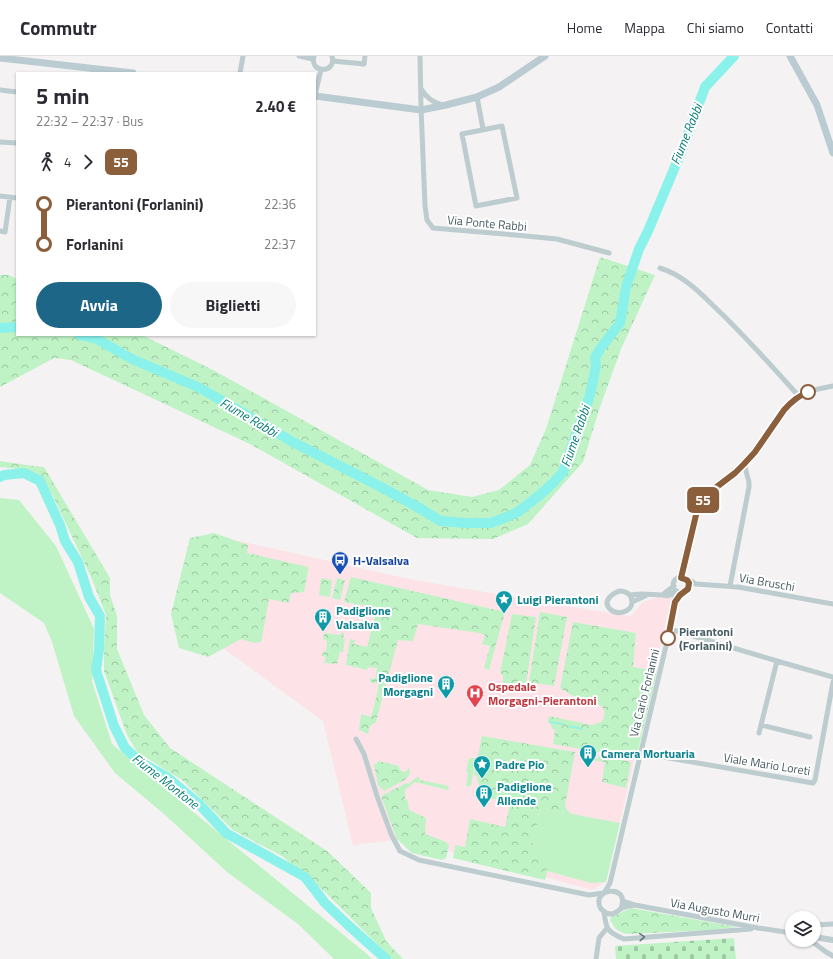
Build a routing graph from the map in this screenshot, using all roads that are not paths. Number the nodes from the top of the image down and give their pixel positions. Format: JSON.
{"nodes":[{"id":1,"x":243,"y":56,"type":"edge"},
{"id":2,"x":299,"y":56,"type":"edge"},
{"id":3,"x":365,"y":56,"type":"edge"},
{"id":4,"x":420,"y":56,"type":"edge"},
{"id":5,"x":545,"y":56,"type":"edge"},
{"id":6,"x":1,"y":57,"type":"edge"},
{"id":7,"x":314,"y":58,"type":"edge"},
{"id":8,"x":332,"y":59,"type":"edge"},
{"id":9,"x":792,"y":59,"type":"edge"},
{"id":10,"x":321,"y":70,"type":"junction"},
{"id":11,"x":125,"y":72,"type":"edge"},
{"id":12,"x":240,"y":72,"type":"edge"},
{"id":13,"x":420,"y":89,"type":"junction"},
{"id":14,"x":0,"y":90,"type":"edge"},
{"id":15,"x":16,"y":92,"type":"edge"},
{"id":16,"x":316,"y":92,"type":"edge"},
{"id":17,"x":316,"y":96,"type":"edge"},
{"id":18,"x":477,"y":96,"type":"junction"},
{"id":19,"x":446,"y":105,"type":"junction"},
{"id":20,"x":421,"y":110,"type":"junction"},
{"id":21,"x":484,"y":129,"type":"junction"},
{"id":22,"x":0,"y":142,"type":"edge"},
{"id":23,"x":16,"y":143,"type":"edge"},
{"id":24,"x":833,"y":153,"type":"edge"},
{"id":25,"x":0,"y":196,"type":"edge"},
{"id":26,"x":10,"y":197,"type":"junction"},
{"id":27,"x":16,"y":198,"type":"edge"},
{"id":28,"x":0,"y":231,"type":"edge"},
{"id":29,"x":609,"y":253,"type":"dead end"},
{"id":30,"x":660,"y":268,"type":"dead end"},
{"id":31,"x":833,"y":386,"type":"edge"},
{"id":32,"x":798,"y":396,"type":"junction"},
{"id":33,"x":744,"y":464,"type":"junction"},
{"id":34,"x":735,"y":473,"type":"junction"},
{"id":35,"x":747,"y":478,"type":"junction"},
{"id":36,"x":681,"y":578,"type":"junction"},
{"id":37,"x":688,"y":581,"type":"junction"},
{"id":38,"x":696,"y":584,"type":"junction"},
{"id":39,"x":730,"y":586,"type":"junction"},
{"id":40,"x":676,"y":589,"type":"junction"},
{"id":41,"x":686,"y":591,"type":"junction"},
{"id":42,"x":630,"y":595,"type":"junction"},
{"id":43,"x":646,"y":595,"type":"junction"},
{"id":44,"x":632,"y":602,"type":"junction"},
{"id":45,"x":675,"y":602,"type":"junction"},
{"id":46,"x":833,"y":604,"type":"edge"},
{"id":47,"x":670,"y":628,"type":"junction"},
{"id":48,"x":777,"y":661,"type":"junction"},
{"id":49,"x":833,"y":677,"type":"edge"},
{"id":50,"x":833,"y":682,"type":"edge"},
{"id":51,"x":761,"y":725,"type":"junction"},
{"id":52,"x":759,"y":733,"type":"dead end"},
{"id":53,"x":810,"y":737,"type":"dead end"},
{"id":54,"x":356,"y":739,"type":"dead end"},
{"id":55,"x":640,"y":753,"type":"junction"},
{"id":56,"x":610,"y":883,"type":"junction"},
{"id":57,"x":610,"y":891,"type":"junction"},
{"id":58,"x":604,"y":893,"type":"junction"},
{"id":59,"x":593,"y":895,"type":"junction"},
{"id":60,"x":600,"y":899,"type":"junction"},
{"id":61,"x":623,"y":901,"type":"junction"},
{"id":62,"x":635,"y":905,"type":"junction"},
{"id":63,"x":621,"y":908,"type":"junction"},
{"id":64,"x":607,"y":913,"type":"junction"},
{"id":65,"x":833,"y":924,"type":"edge"},
{"id":66,"x":606,"y":925,"type":"junction"},
{"id":67,"x":821,"y":925,"type":"edge"},
{"id":68,"x":758,"y":928,"type":"junction"},
{"id":69,"x":785,"y":932,"type":"edge"},
{"id":70,"x":821,"y":938,"type":"edge"},
{"id":71,"x":833,"y":940,"type":"edge"},
{"id":72,"x":819,"y":947,"type":"edge"},
{"id":73,"x":826,"y":952,"type":"junction"},
{"id":74,"x":833,"y":956,"type":"edge"},
{"id":75,"x":596,"y":959,"type":"edge"},
{"id":76,"x":830,"y":959,"type":"edge"}],
"edges":[{"from":1,"to":12,"type":"street"},
{"from":2,"to":7,"type":"street"},
{"from":3,"to":8,"type":"street"},
{"from":4,"to":13,"type":"street"},
{"from":5,"to":18,"type":"main road"},
{"from":6,"to":11,"type":"main road"},
{"from":7,"to":10,"type":"street"},
{"from":8,"to":10,"type":"street"},
{"from":9,"to":24,"type":"main road"},
{"from":10,"to":16,"type":"street"},
{"from":13,"to":19,"type":"street"},
{"from":13,"to":20,"type":"street"},
{"from":14,"to":15,"type":"street"},
{"from":17,"to":20,"type":"main road"},
{"from":18,"to":19,"type":"main road"},
{"from":18,"to":21,"type":"street"},
{"from":19,"to":20,"type":"main road"},
{"from":20,"to":29,"type":"street","name":"Via Ponte Rabbi"},
{"from":21,"to":21,"type":"street"},
{"from":22,"to":23,"type":"street"},
{"from":25,"to":26,"type":"street"},
{"from":26,"to":27,"type":"street"},
{"from":26,"to":28,"type":"street"},
{"from":30,"to":32,"type":"street"},
{"from":31,"to":32,"type":"street"},
{"from":32,"to":33,"type":"street"},
{"from":33,"to":34,"type":"street"},
{"from":33,"to":35,"type":"street"},
{"from":34,"to":35,"type":"street"},
{"from":34,"to":36,"type":"street"},
{"from":35,"to":39,"type":"street"},
{"from":36,"to":37,"type":"street"},
{"from":36,"to":40,"type":"street"},
{"from":37,"to":38,"type":"street","name":"Via Bruschi"},
{"from":37,"to":41,"type":"street"},
{"from":38,"to":39,"type":"street","name":"Via Bruschi"},
{"from":38,"to":41,"type":"street"},
{"from":39,"to":46,"type":"street","name":"Via Bruschi"},
{"from":40,"to":41,"type":"street"},
{"from":40,"to":43,"type":"street"},
{"from":40,"to":45,"type":"street","name":"Via Carlo Forlanini"},
{"from":41,"to":45,"type":"street"},
{"from":42,"to":43,"type":"street"},
{"from":42,"to":44,"type":"street"},
{"from":42,"to":44,"type":"street"},
{"from":43,"to":44,"type":"street"},
{"from":45,"to":47,"type":"street","name":"Via Carlo Forlanini"},
{"from":47,"to":48,"type":"street"},
{"from":47,"to":55,"type":"street","name":"Via Carlo Forlanini"},
{"from":48,"to":49,"type":"street"},
{"from":48,"to":51,"type":"street"},
{"from":50,"to":55,"type":"street","name":"Viale Mario Loreti"},
{"from":51,"to":52,"type":"street"},
{"from":51,"to":53,"type":"street"},
{"from":54,"to":59,"type":"street"},
{"from":55,"to":56,"type":"street","name":"Via Carlo Forlanini"},
{"from":56,"to":57,"type":"street"},
{"from":56,"to":58,"type":"street"},
{"from":57,"to":58,"type":"street"},
{"from":57,"to":61,"type":"street"},
{"from":58,"to":59,"type":"street"},
{"from":58,"to":60,"type":"street"},
{"from":59,"to":60,"type":"street"},
{"from":60,"to":64,"type":"street"},
{"from":61,"to":62,"type":"street"},
{"from":61,"to":63,"type":"street"},
{"from":62,"to":63,"type":"street"},
{"from":62,"to":68,"type":"street","name":"Via Augusto Murri"},
{"from":63,"to":64,"type":"street"},
{"from":64,"to":66,"type":"street"},
{"from":65,"to":67,"type":"street"},
{"from":66,"to":68,"type":"street","one_way":true},
{"from":66,"to":75,"type":"street"},
{"from":68,"to":69,"type":"street","name":"Via Augusto Murri"},
{"from":70,"to":71,"type":"street"},
{"from":72,"to":73,"type":"street"},
{"from":73,"to":74,"type":"street"},
{"from":73,"to":76,"type":"street"}]}
